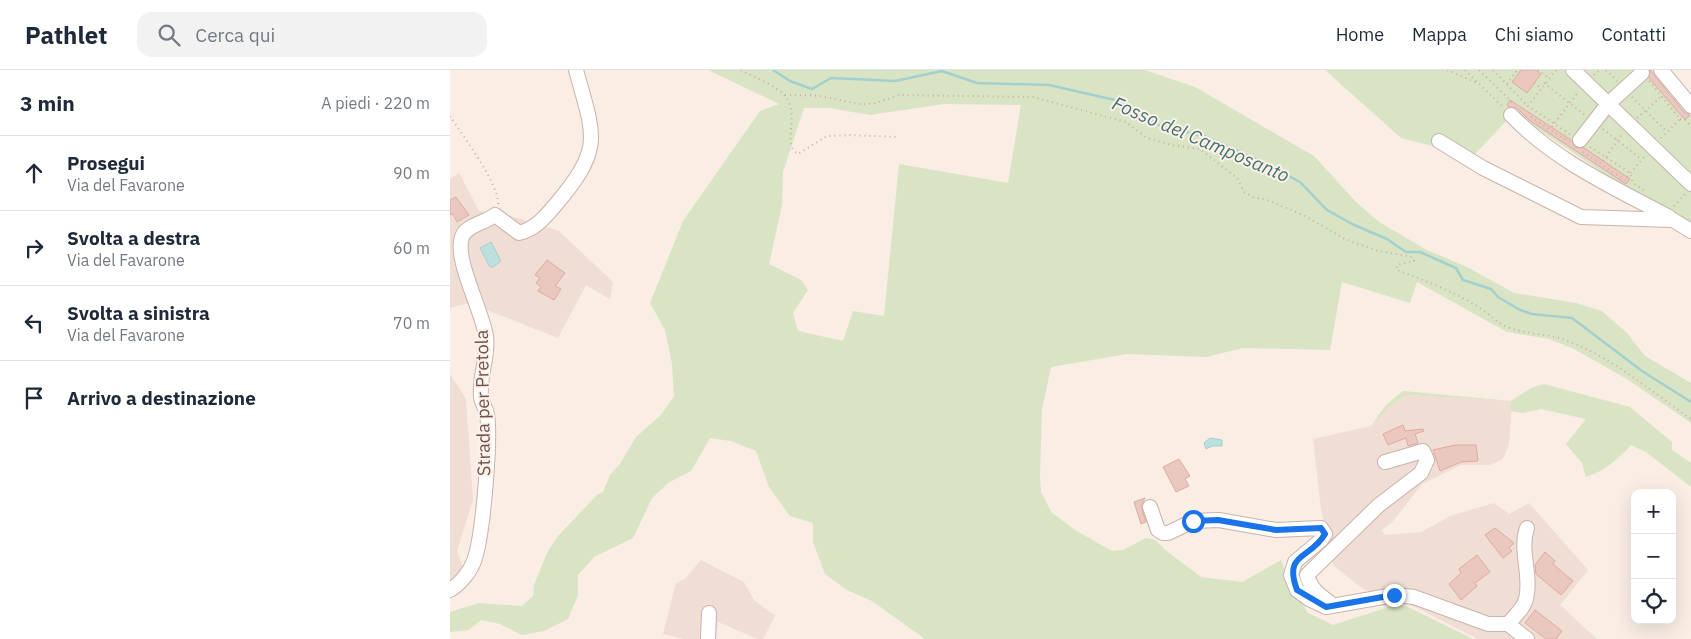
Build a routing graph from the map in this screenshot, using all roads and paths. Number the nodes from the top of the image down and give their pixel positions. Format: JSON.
{"nodes":[{"id":1,"x":576,"y":70,"type":"edge"},
{"id":2,"x":741,"y":70,"type":"edge"},
{"id":3,"x":1447,"y":70,"type":"edge"},
{"id":4,"x":1465,"y":70,"type":"edge"},
{"id":5,"x":1479,"y":70,"type":"edge"},
{"id":6,"x":1493,"y":70,"type":"edge"},
{"id":7,"x":1517,"y":70,"type":"edge"},
{"id":8,"x":1538,"y":70,"type":"edge"},
{"id":9,"x":1556,"y":70,"type":"edge"},
{"id":10,"x":1573,"y":70,"type":"edge"},
{"id":11,"x":1600,"y":70,"type":"edge"},
{"id":12,"x":1606,"y":70,"type":"edge"},
{"id":13,"x":1660,"y":70,"type":"edge"},
{"id":14,"x":1642,"y":73,"type":"joint"},
{"id":15,"x":1549,"y":78,"type":"junction"},
{"id":16,"x":1534,"y":83,"type":"dead end"},
{"id":17,"x":1586,"y":83,"type":"junction"},
{"id":18,"x":1479,"y":84,"type":"junction"},
{"id":19,"x":1507,"y":84,"type":"junction"},
{"id":20,"x":1541,"y":88,"type":"junction"},
{"id":21,"x":1624,"y":88,"type":"junction"},
{"id":22,"x":785,"y":95,"type":"junction"},
{"id":23,"x":1608,"y":104,"type":"junction"},
{"id":24,"x":1529,"y":107,"type":"junction"},
{"id":25,"x":1511,"y":108,"type":"junction"},
{"id":26,"x":1528,"y":110,"type":"dead end"},
{"id":27,"x":1685,"y":114,"type":"edge"},
{"id":28,"x":450,"y":116,"type":"edge"},
{"id":29,"x":1554,"y":123,"type":"junction"},
{"id":30,"x":1691,"y":126,"type":"edge"},
{"id":31,"x":1552,"y":127,"type":"dead end"},
{"id":32,"x":1667,"y":132,"type":"junction"},
{"id":33,"x":896,"y":137,"type":"dead end"},
{"id":34,"x":1580,"y":140,"type":"junction"},
{"id":35,"x":1439,"y":141,"type":"dead end"},
{"id":36,"x":1652,"y":147,"type":"junction"},
{"id":37,"x":1605,"y":157,"type":"junction"},
{"id":38,"x":1603,"y":161,"type":"dead end"},
{"id":39,"x":1630,"y":173,"type":"junction"},
{"id":40,"x":1627,"y":177,"type":"dead end"},
{"id":41,"x":1691,"y":184,"type":"edge"},
{"id":42,"x":1691,"y":188,"type":"edge"},
{"id":43,"x":1673,"y":214,"type":"junction"},
{"id":44,"x":495,"y":215,"type":"junction"},
{"id":45,"x":1691,"y":231,"type":"edge"},
{"id":46,"x":1691,"y":419,"type":"edge"},
{"id":47,"x":1385,"y":462,"type":"dead end"},
{"id":48,"x":1150,"y":507,"type":"dead end"},
{"id":49,"x":1527,"y":528,"type":"dead end"},
{"id":50,"x":450,"y":590,"type":"edge"},
{"id":51,"x":1334,"y":606,"type":"junction"},
{"id":52,"x":709,"y":613,"type":"dead end"},
{"id":53,"x":1508,"y":624,"type":"junction"},
{"id":54,"x":708,"y":639,"type":"edge"},
{"id":55,"x":1527,"y":639,"type":"edge"}],
"edges":[{"from":1,"to":44,"type":"street"},
{"from":2,"to":22,"type":"path"},
{"from":3,"to":18,"type":"path"},
{"from":4,"to":18,"type":"path"},
{"from":5,"to":25,"type":"path"},
{"from":6,"to":19,"type":"path"},
{"from":7,"to":19,"type":"path"},
{"from":8,"to":15,"type":"path"},
{"from":9,"to":15,"type":"path"},
{"from":10,"to":17,"type":"street"},
{"from":11,"to":17,"type":"path"},
{"from":12,"to":21,"type":"path"},
{"from":13,"to":27,"type":"street"},
{"from":14,"to":21,"type":"street"},
{"from":14,"to":27,"type":"path"},
{"from":15,"to":20,"type":"path"},
{"from":16,"to":20,"type":"path"},
{"from":17,"to":23,"type":"street"},
{"from":17,"to":29,"type":"path"},
{"from":18,"to":25,"type":"path"},
{"from":19,"to":24,"type":"path"},
{"from":20,"to":24,"type":"path"},
{"from":21,"to":23,"type":"street"},
{"from":21,"to":32,"type":"path"},
{"from":22,"to":33,"type":"path"},
{"from":22,"to":46,"type":"path"},
{"from":23,"to":34,"type":"street"},
{"from":23,"to":36,"type":"street"},
{"from":24,"to":26,"type":"path"},
{"from":24,"to":29,"type":"path"},
{"from":25,"to":43,"type":"street"},
{"from":27,"to":30,"type":"path"},
{"from":27,"to":32,"type":"path"},
{"from":28,"to":44,"type":"path"},
{"from":29,"to":31,"type":"path"},
{"from":29,"to":34,"type":"path"},
{"from":32,"to":36,"type":"path"},
{"from":34,"to":37,"type":"path"},
{"from":35,"to":43,"type":"street"},
{"from":36,"to":39,"type":"path"},
{"from":36,"to":41,"type":"street"},
{"from":37,"to":38,"type":"path"},
{"from":37,"to":39,"type":"path"},
{"from":39,"to":40,"type":"path"},
{"from":42,"to":43,"type":"path"},
{"from":43,"to":45,"type":"street"},
{"from":44,"to":50,"type":"street","name":"Strada per Pretola"},
{"from":47,"to":51,"type":"street"},
{"from":48,"to":51,"type":"street"},
{"from":49,"to":53,"type":"street"},
{"from":51,"to":53,"type":"street"},
{"from":52,"to":54,"type":"street"},
{"from":53,"to":55,"type":"street"}]}
